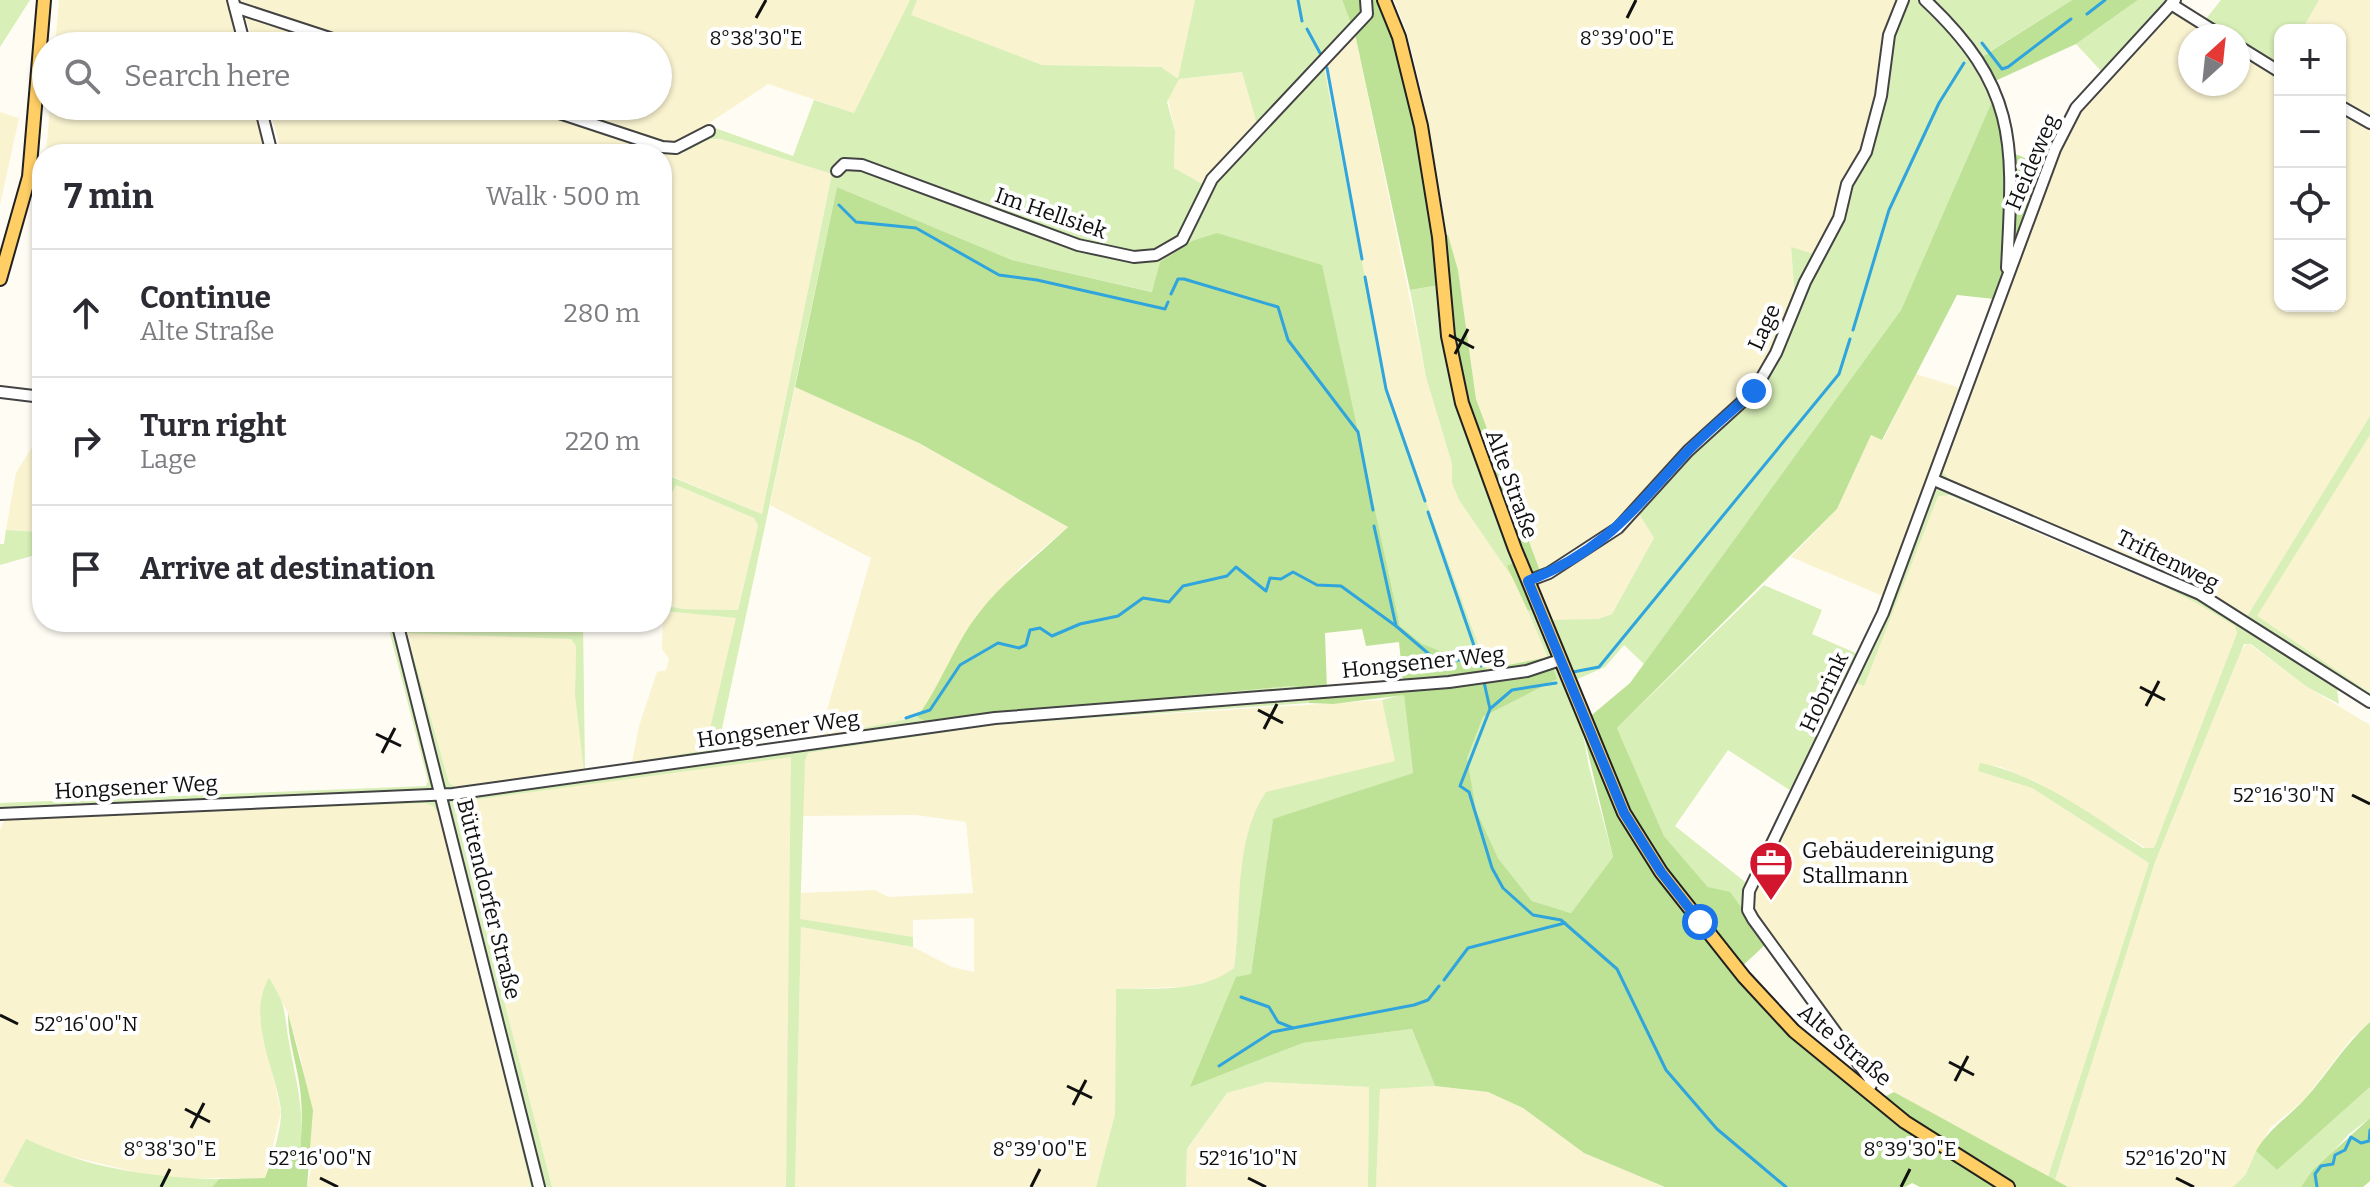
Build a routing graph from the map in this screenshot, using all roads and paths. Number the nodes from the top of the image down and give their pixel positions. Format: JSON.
{"nodes":[{"id":1,"x":44,"y":0,"type":"edge"},
{"id":2,"x":1366,"y":0,"type":"edge"},
{"id":3,"x":1384,"y":0,"type":"edge"},
{"id":4,"x":1903,"y":0,"type":"edge"},
{"id":5,"x":1925,"y":0,"type":"edge"},
{"id":6,"x":2173,"y":2,"type":"edge"},
{"id":7,"x":234,"y":4,"type":"edge"},
{"id":8,"x":2205,"y":24,"type":"edge"},
{"id":9,"x":41,"y":32,"type":"edge"},
{"id":10,"x":241,"y":32,"type":"edge"},
{"id":11,"x":314,"y":32,"type":"edge"},
{"id":12,"x":2250,"y":53,"type":"edge"},
{"id":13,"x":2274,"y":68,"type":"edge"},
{"id":14,"x":2346,"y":109,"type":"edge"},
{"id":15,"x":34,"y":120,"type":"edge"},
{"id":16,"x":264,"y":120,"type":"edge"},
{"id":17,"x":580,"y":120,"type":"edge"},
{"id":18,"x":2370,"y":123,"type":"edge"},
{"id":19,"x":709,"y":131,"type":"dead end"},
{"id":20,"x":270,"y":144,"type":"edge"},
{"id":21,"x":653,"y":144,"type":"edge"},
{"id":22,"x":672,"y":148,"type":"edge"},
{"id":23,"x":837,"y":171,"type":"dead end"},
{"id":24,"x":2007,"y":278,"type":"junction"},
{"id":25,"x":0,"y":279,"type":"edge"},
{"id":26,"x":0,"y":392,"type":"edge"},
{"id":27,"x":32,"y":396,"type":"edge"},
{"id":28,"x":1934,"y":480,"type":"junction"},
{"id":29,"x":1528,"y":581,"type":"junction"},
{"id":30,"x":400,"y":632,"type":"edge"},
{"id":31,"x":1560,"y":660,"type":"junction"},
{"id":32,"x":2370,"y":702,"type":"edge"},
{"id":33,"x":443,"y":795,"type":"junction"},
{"id":34,"x":0,"y":814,"type":"edge"},
{"id":35,"x":1867,"y":1091,"type":"junction"},
{"id":36,"x":539,"y":1187,"type":"edge"},
{"id":37,"x":2008,"y":1187,"type":"edge"}],
"edges":[{"from":1,"to":9,"type":"main road"},
{"from":2,"to":23,"type":"street","name":"Im Hellsiek"},
{"from":3,"to":29,"type":"main road","name":"Alte Straße"},
{"from":4,"to":29,"type":"street","name":"Lage"},
{"from":5,"to":24,"type":"street"},
{"from":6,"to":8,"type":"street"},
{"from":6,"to":24,"type":"street","name":"Heideweg"},
{"from":7,"to":10,"type":"street"},
{"from":7,"to":11,"type":"street"},
{"from":12,"to":13,"type":"street"},
{"from":14,"to":18,"type":"street"},
{"from":15,"to":25,"type":"main road"},
{"from":16,"to":20,"type":"street"},
{"from":17,"to":21,"type":"street"},
{"from":19,"to":22,"type":"street"},
{"from":24,"to":28,"type":"street","name":"Hobrink"},
{"from":26,"to":27,"type":"street"},
{"from":28,"to":32,"type":"street","name":"Triftenweg"},
{"from":28,"to":35,"type":"street","name":"Hobrink"},
{"from":29,"to":31,"type":"main road","name":"Alte Straße"},
{"from":30,"to":33,"type":"street","name":"Büttendorfer Straße"},
{"from":31,"to":33,"type":"street","name":"Hongsener Weg"},
{"from":31,"to":35,"type":"main road","name":"Alte Straße"},
{"from":33,"to":34,"type":"street","name":"Hongsener Weg"},
{"from":33,"to":36,"type":"street","name":"Büttendorfer Straße"},
{"from":35,"to":37,"type":"main road","name":"Alte Straße"}]}
